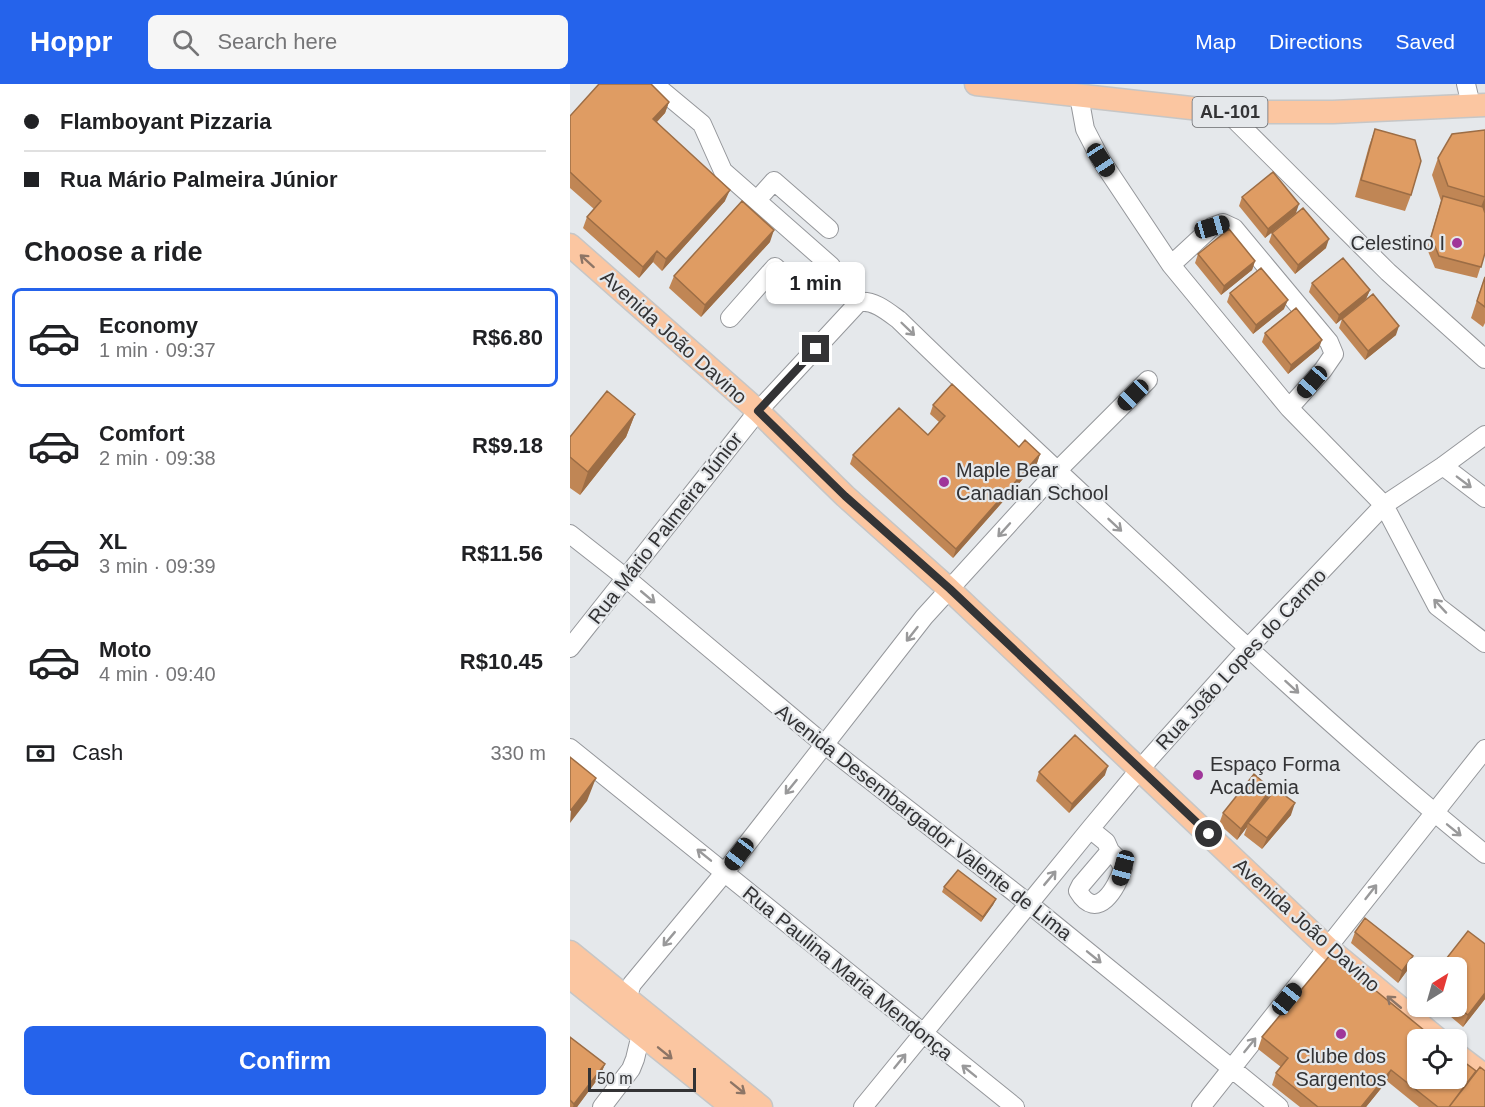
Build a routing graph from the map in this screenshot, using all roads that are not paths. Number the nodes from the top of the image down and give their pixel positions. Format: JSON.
{"nodes":[{"id":1,"x":654,"y":84,"type":"edge"},
{"id":2,"x":976,"y":84,"type":"edge"},
{"id":3,"x":1078,"y":96,"type":"junction"},
{"id":4,"x":1474,"y":98,"type":"edge"},
{"id":5,"x":1227,"y":112,"type":"junction"},
{"id":6,"x":757,"y":200,"type":"junction"},
{"id":7,"x":829,"y":229,"type":"dead end"},
{"id":8,"x":570,"y":245,"type":"edge"},
{"id":9,"x":1171,"y":265,"type":"junction"},
{"id":10,"x":730,"y":318,"type":"dead end"},
{"id":11,"x":1485,"y":359,"type":"edge"},
{"id":12,"x":1148,"y":380,"type":"dead end"},
{"id":13,"x":1289,"y":408,"type":"junction"},
{"id":14,"x":758,"y":411,"type":"junction"},
{"id":15,"x":1485,"y":435,"type":"edge"},
{"id":16,"x":1443,"y":466,"type":"junction"},
{"id":17,"x":1057,"y":471,"type":"junction"},
{"id":18,"x":1485,"y":498,"type":"edge"},
{"id":19,"x":1384,"y":505,"type":"junction"},
{"id":20,"x":570,"y":534,"type":"edge"},
{"id":21,"x":626,"y":578,"type":"junction"},
{"id":22,"x":950,"y":589,"type":"junction"},
{"id":23,"x":1485,"y":643,"type":"edge"},
{"id":24,"x":570,"y":648,"type":"edge"},
{"id":25,"x":1248,"y":648,"type":"junction"},
{"id":26,"x":825,"y":746,"type":"junction"},
{"id":27,"x":570,"y":748,"type":"edge"},
{"id":28,"x":1485,"y":749,"type":"edge"},
{"id":29,"x":1140,"y":769,"type":"junction"},
{"id":30,"x":1433,"y":813,"type":"junction"},
{"id":31,"x":1090,"y":829,"type":"junction"},
{"id":32,"x":1110,"y":851,"type":"dead end"},
{"id":33,"x":1485,"y":854,"type":"edge"},
{"id":34,"x":725,"y":872,"type":"junction"},
{"id":35,"x":1028,"y":903,"type":"junction"},
{"id":36,"x":1328,"y":948,"type":"junction"},
{"id":37,"x":570,"y":952,"type":"edge"},
{"id":38,"x":570,"y":977,"type":"edge"},
{"id":39,"x":627,"y":998,"type":"junction"},
{"id":40,"x":1426,"y":1029,"type":"edge"},
{"id":41,"x":924,"y":1032,"type":"junction"},
{"id":42,"x":641,"y":1034,"type":"junction"},
{"id":43,"x":1467,"y":1062,"type":"edge"},
{"id":44,"x":1231,"y":1069,"type":"junction"},
{"id":45,"x":1485,"y":1076,"type":"edge"},
{"id":46,"x":602,"y":1107,"type":"edge"},
{"id":47,"x":732,"y":1107,"type":"edge"},
{"id":48,"x":761,"y":1107,"type":"edge"},
{"id":49,"x":863,"y":1107,"type":"edge"},
{"id":50,"x":1015,"y":1107,"type":"edge"},
{"id":51,"x":1201,"y":1107,"type":"edge"},
{"id":52,"x":1280,"y":1107,"type":"edge"}],
"edges":[{"from":1,"to":6,"type":"street"},
{"from":2,"to":3,"type":"main road","number":"AL-101"},
{"from":3,"to":5,"type":"main road","number":"AL-101"},
{"from":3,"to":9,"type":"street"},
{"from":4,"to":5,"type":"main road","number":"AL-101"},
{"from":5,"to":11,"type":"street"},
{"from":6,"to":7,"type":"street"},
{"from":6,"to":10,"type":"street"},
{"from":14,"to":8,"type":"main road","name":"Avenida João Davino","one_way":true},
{"from":9,"to":13,"type":"street"},
{"from":9,"to":13,"type":"street"},
{"from":12,"to":17,"type":"street"},
{"from":13,"to":19,"type":"street"},
{"from":14,"to":17,"type":"street","name":"Rua Mário Palmeira Júnior","one_way":true},
{"from":14,"to":21,"type":"street","name":"Rua Mário Palmeira Júnior"},
{"from":14,"to":22,"type":"main road","name":"Avenida João Davino"},
{"from":15,"to":16,"type":"street","name":"Rua João Lopes do Carmo"},
{"from":16,"to":18,"type":"street","one_way":true},
{"from":16,"to":19,"type":"street","name":"Rua João Lopes do Carmo"},
{"from":17,"to":22,"type":"street","one_way":true},
{"from":17,"to":25,"type":"street","one_way":true},
{"from":23,"to":19,"type":"street","one_way":true},
{"from":19,"to":25,"type":"street","name":"Rua João Lopes do Carmo"},
{"from":20,"to":21,"type":"street","name":"Avenida Desembargador Valente de Lima"},
{"from":21,"to":24,"type":"street","name":"Rua Mário Palmeira Júnior"},
{"from":21,"to":26,"type":"street","name":"Avenida Desembargador Valente de Lima","one_way":true},
{"from":22,"to":26,"type":"street","one_way":true},
{"from":22,"to":29,"type":"main road","name":"Avenida João Davino"},
{"from":25,"to":29,"type":"street","name":"Rua João Lopes do Carmo"},
{"from":25,"to":30,"type":"street","one_way":true},
{"from":26,"to":34,"type":"street","one_way":true},
{"from":26,"to":35,"type":"street","name":"Avenida Desembargador Valente de Lima"},
{"from":34,"to":27,"type":"street","name":"Rua Paulina Maria Mendonça","one_way":true},
{"from":28,"to":30,"type":"street"},
{"from":29,"to":31,"type":"street","name":"Rua João Lopes do Carmo"},
{"from":29,"to":36,"type":"main road","name":"Avenida João Davino"},
{"from":30,"to":33,"type":"street","one_way":true},
{"from":36,"to":30,"type":"street","one_way":true},
{"from":31,"to":32,"type":"street"},
{"from":35,"to":31,"type":"street","name":"Rua João Lopes do Carmo","one_way":true},
{"from":34,"to":39,"type":"street","one_way":true},
{"from":34,"to":41,"type":"street","name":"Rua Paulina Maria Mendonça"},
{"from":35,"to":41,"type":"street","name":"Rua João Lopes do Carmo"},
{"from":35,"to":44,"type":"street","name":"Avenida Desembargador Valente de Lima","one_way":true},
{"from":40,"to":36,"type":"main road","name":"Avenida João Davino","one_way":true},
{"from":44,"to":36,"type":"street","one_way":true},
{"from":37,"to":39,"type":"main road"},
{"from":38,"to":42,"type":"main road"},
{"from":39,"to":42,"type":"street"},
{"from":39,"to":48,"type":"main road","one_way":true},
{"from":49,"to":41,"type":"street","name":"Rua João Lopes do Carmo","one_way":true},
{"from":50,"to":41,"type":"street","name":"Rua Paulina Maria Mendonça","one_way":true},
{"from":42,"to":46,"type":"street"},
{"from":42,"to":47,"type":"main road","one_way":true},
{"from":43,"to":45,"type":"main road"},
{"from":44,"to":51,"type":"street"},
{"from":44,"to":52,"type":"street","name":"Avenida Desembargador Valente de Lima"}]}
